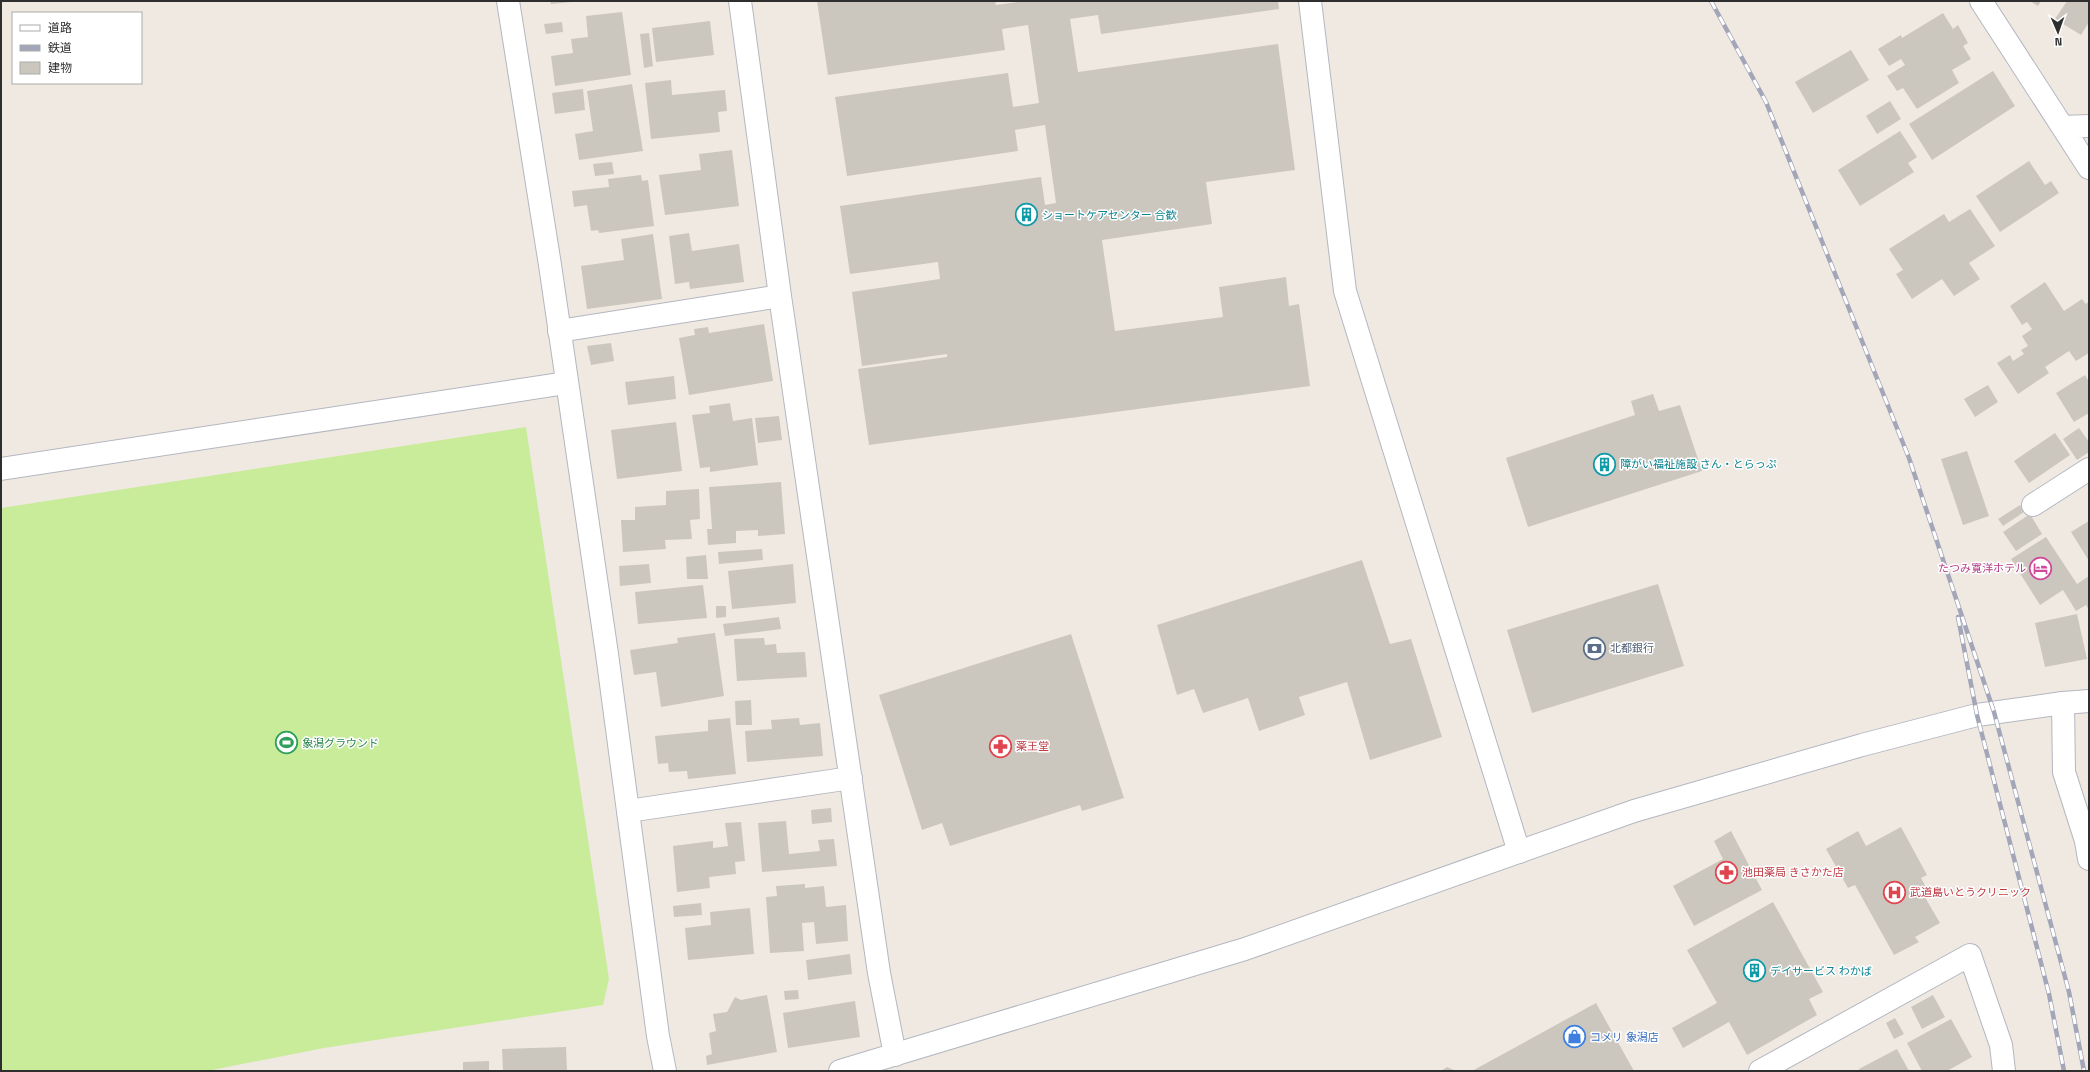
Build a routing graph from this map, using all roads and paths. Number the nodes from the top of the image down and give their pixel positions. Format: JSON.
{"nodes":[{"id":1,"x":508,"y":1,"type":"edge"},
{"id":2,"x":740,"y":1,"type":"edge"},
{"id":3,"x":1310,"y":1,"type":"edge"},
{"id":4,"x":1981,"y":1,"type":"edge"},
{"id":5,"x":2089,"y":126,"type":"edge"},
{"id":6,"x":2063,"y":127,"type":"junction"},
{"id":7,"x":2089,"y":168,"type":"edge"},
{"id":8,"x":780,"y":296,"type":"junction"},
{"id":9,"x":559,"y":331,"type":"junction"},
{"id":10,"x":566,"y":383,"type":"junction"},
{"id":11,"x":1,"y":469,"type":"edge"},
{"id":12,"x":2089,"y":469,"type":"edge"},
{"id":13,"x":2033,"y":505,"type":"dead end"},
{"id":14,"x":2089,"y":701,"type":"edge"},
{"id":15,"x":2063,"y":703,"type":"junction"},
{"id":16,"x":851,"y":778,"type":"junction"},
{"id":17,"x":628,"y":811,"type":"junction"},
{"id":18,"x":1519,"y":852,"type":"junction"},
{"id":19,"x":2089,"y":859,"type":"edge"},
{"id":20,"x":895,"y":1055,"type":"junction"},
{"id":21,"x":665,"y":1071,"type":"edge"},
{"id":22,"x":840,"y":1071,"type":"edge"},
{"id":23,"x":1760,"y":1071,"type":"edge"},
{"id":24,"x":2004,"y":1071,"type":"edge"}],
"edges":[{"from":1,"to":9,"type":"street"},
{"from":2,"to":8,"type":"street"},
{"from":3,"to":18,"type":"street"},
{"from":4,"to":6,"type":"street"},
{"from":5,"to":6,"type":"street"},
{"from":6,"to":7,"type":"street"},
{"from":8,"to":9,"type":"street"},
{"from":8,"to":16,"type":"street"},
{"from":9,"to":10,"type":"street"},
{"from":10,"to":11,"type":"street"},
{"from":10,"to":17,"type":"street"},
{"from":12,"to":13,"type":"street"},
{"from":14,"to":15,"type":"street"},
{"from":15,"to":18,"type":"street"},
{"from":15,"to":19,"type":"street"},
{"from":16,"to":17,"type":"street"},
{"from":16,"to":20,"type":"street"},
{"from":17,"to":21,"type":"street"},
{"from":18,"to":20,"type":"street"},
{"from":20,"to":22,"type":"street"},
{"from":23,"to":24,"type":"street"}]}
